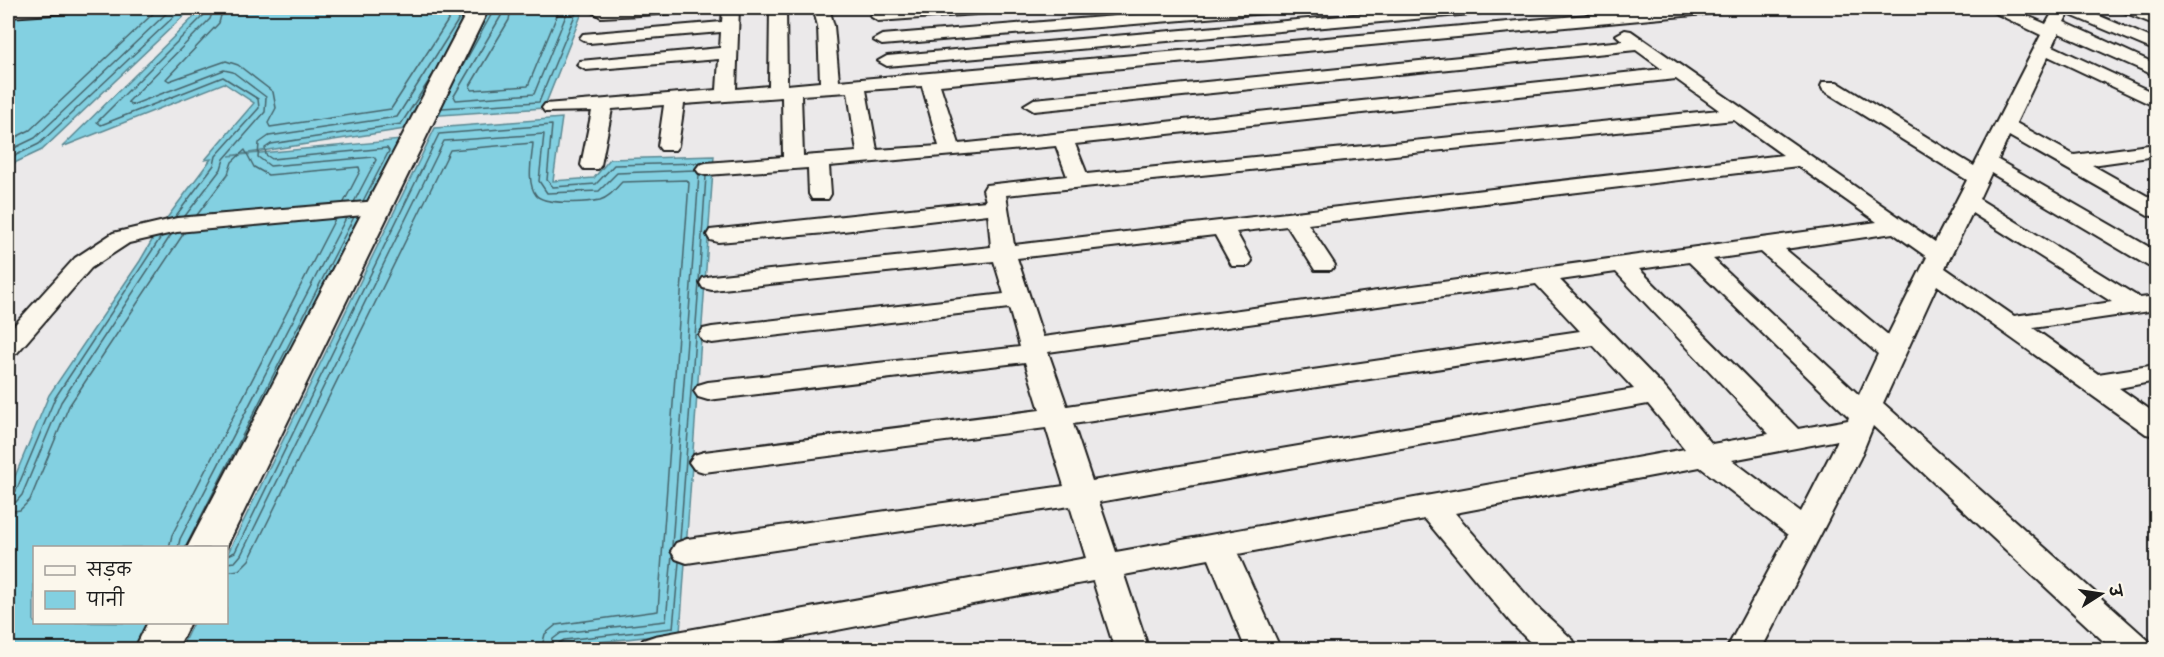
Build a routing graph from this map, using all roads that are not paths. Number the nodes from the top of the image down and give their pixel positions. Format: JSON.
{"nodes":[{"id":1,"x":68,"y":8,"type":"edge"},
{"id":2,"x":479,"y":8,"type":"edge"},
{"id":3,"x":673,"y":8,"type":"edge"},
{"id":4,"x":679,"y":8,"type":"edge"},
{"id":5,"x":731,"y":8,"type":"edge"},
{"id":6,"x":778,"y":8,"type":"edge"},
{"id":7,"x":821,"y":8,"type":"edge"},
{"id":8,"x":990,"y":8,"type":"edge"},
{"id":9,"x":1266,"y":8,"type":"edge"},
{"id":10,"x":1482,"y":8,"type":"edge"},
{"id":11,"x":1716,"y":8,"type":"edge"},
{"id":12,"x":1997,"y":8,"type":"edge"},
{"id":13,"x":2127,"y":8,"type":"edge"},
{"id":14,"x":1200,"y":10,"type":"edge"},
{"id":15,"x":8,"y":12,"type":"edge"},
{"id":16,"x":601,"y":12,"type":"dead end"},
{"id":17,"x":878,"y":12,"type":"edge"},
{"id":18,"x":1593,"y":13,"type":"edge"},
{"id":19,"x":2157,"y":20,"type":"edge"},
{"id":20,"x":2055,"y":24,"type":"edge"},
{"id":21,"x":730,"y":26,"type":"junction"},
{"id":22,"x":667,"y":32,"type":"junction"},
{"id":23,"x":589,"y":38,"type":"dead end"},
{"id":24,"x":882,"y":40,"type":"junction"},
{"id":25,"x":1638,"y":45,"type":"junction"},
{"id":26,"x":2157,"y":46,"type":"edge"},
{"id":27,"x":729,"y":53,"type":"junction"},
{"id":28,"x":661,"y":59,"type":"junction"},
{"id":29,"x":887,"y":61,"type":"junction"},
{"id":30,"x":586,"y":65,"type":"dead end"},
{"id":31,"x":1020,"y":71,"type":"junction"},
{"id":32,"x":2157,"y":71,"type":"edge"},
{"id":33,"x":1679,"y":73,"type":"junction"},
{"id":34,"x":929,"y":80,"type":"junction"},
{"id":35,"x":891,"y":83,"type":"junction"},
{"id":36,"x":856,"y":85,"type":"junction"},
{"id":37,"x":1830,"y":86,"type":"dead end"},
{"id":38,"x":830,"y":87,"type":"junction"},
{"id":39,"x":785,"y":91,"type":"junction"},
{"id":40,"x":726,"y":95,"type":"junction"},
{"id":41,"x":675,"y":99,"type":"junction"},
{"id":42,"x":2157,"y":101,"type":"edge"},
{"id":43,"x":603,"y":104,"type":"junction"},
{"id":44,"x":1034,"y":105,"type":"junction"},
{"id":45,"x":552,"y":108,"type":"dead end"},
{"id":46,"x":1737,"y":114,"type":"junction"},
{"id":47,"x":2003,"y":124,"type":"junction"},
{"id":48,"x":1056,"y":140,"type":"junction"},
{"id":49,"x":668,"y":146,"type":"dead end"},
{"id":50,"x":2157,"y":150,"type":"edge"},
{"id":51,"x":951,"y":151,"type":"junction"},
{"id":52,"x":868,"y":157,"type":"junction"},
{"id":53,"x":1802,"y":159,"type":"junction"},
{"id":54,"x":818,"y":160,"type":"junction"},
{"id":55,"x":793,"y":162,"type":"junction"},
{"id":56,"x":2071,"y":162,"type":"junction"},
{"id":57,"x":591,"y":165,"type":"dead end"},
{"id":58,"x":706,"y":169,"type":"dead end"},
{"id":59,"x":1981,"y":169,"type":"junction"},
{"id":60,"x":1080,"y":182,"type":"junction"},
{"id":61,"x":820,"y":194,"type":"dead end"},
{"id":62,"x":2147,"y":197,"type":"edge"},
{"id":63,"x":1966,"y":200,"type":"junction"},
{"id":64,"x":998,"y":206,"type":"junction"},
{"id":65,"x":378,"y":208,"type":"junction"},
{"id":66,"x":2157,"y":210,"type":"edge"},
{"id":67,"x":1293,"y":218,"type":"junction"},
{"id":68,"x":1898,"y":226,"type":"junction"},
{"id":69,"x":1222,"y":227,"type":"junction"},
{"id":70,"x":718,"y":235,"type":"dead end"},
{"id":71,"x":1766,"y":244,"type":"junction"},
{"id":72,"x":1003,"y":253,"type":"junction"},
{"id":73,"x":1694,"y":254,"type":"junction"},
{"id":74,"x":1240,"y":261,"type":"dead end"},
{"id":75,"x":2157,"y":261,"type":"edge"},
{"id":76,"x":1936,"y":262,"type":"junction"},
{"id":77,"x":1323,"y":264,"type":"dead end"},
{"id":78,"x":1621,"y":264,"type":"junction"},
{"id":79,"x":1541,"y":275,"type":"junction"},
{"id":80,"x":712,"y":283,"type":"dead end"},
{"id":81,"x":1018,"y":300,"type":"junction"},
{"id":82,"x":2146,"y":305,"type":"edge"},
{"id":83,"x":2010,"y":324,"type":"junction"},
{"id":84,"x":712,"y":334,"type":"dead end"},
{"id":85,"x":1599,"y":336,"type":"junction"},
{"id":86,"x":8,"y":347,"type":"edge"},
{"id":87,"x":1034,"y":350,"type":"junction"},
{"id":88,"x":1892,"y":352,"type":"junction"},
{"id":89,"x":2157,"y":373,"type":"edge"},
{"id":90,"x":2095,"y":383,"type":"junction"},
{"id":91,"x":708,"y":391,"type":"dead end"},
{"id":92,"x":1656,"y":394,"type":"junction"},
{"id":93,"x":1056,"y":417,"type":"junction"},
{"id":94,"x":1864,"y":417,"type":"junction"},
{"id":95,"x":2157,"y":427,"type":"edge"},
{"id":96,"x":1792,"y":440,"type":"junction"},
{"id":97,"x":1706,"y":456,"type":"junction"},
{"id":98,"x":704,"y":462,"type":"dead end"},
{"id":99,"x":1082,"y":494,"type":"junction"},
{"id":100,"x":1431,"y":506,"type":"junction"},
{"id":101,"x":1806,"y":532,"type":"junction"},
{"id":102,"x":207,"y":546,"type":"edge"},
{"id":103,"x":1219,"y":546,"type":"junction"},
{"id":104,"x":687,"y":551,"type":"dead end"},
{"id":105,"x":1105,"y":567,"type":"junction"},
{"id":106,"x":168,"y":624,"type":"edge"},
{"id":107,"x":155,"y":650,"type":"edge"},
{"id":108,"x":655,"y":650,"type":"edge"},
{"id":109,"x":1132,"y":650,"type":"edge"},
{"id":110,"x":1264,"y":650,"type":"edge"},
{"id":111,"x":1562,"y":650,"type":"edge"},
{"id":112,"x":1743,"y":650,"type":"edge"},
{"id":113,"x":2136,"y":650,"type":"edge"}],
"edges":[{"from":1,"to":15,"type":"street"},
{"from":2,"to":65,"type":"street"},
{"from":3,"to":4,"type":"street"},
{"from":3,"to":16,"type":"street"},
{"from":3,"to":22,"type":"street"},
{"from":5,"to":21,"type":"street"},
{"from":6,"to":39,"type":"street"},
{"from":7,"to":38,"type":"street"},
{"from":8,"to":17,"type":"street"},
{"from":9,"to":14,"type":"street"},
{"from":10,"to":29,"type":"street"},
{"from":11,"to":18,"type":"street"},
{"from":12,"to":20,"type":"street"},
{"from":13,"to":19,"type":"street"},
{"from":14,"to":24,"type":"street"},
{"from":17,"to":24,"type":"street"},
{"from":18,"to":25,"type":"street"},
{"from":18,"to":31,"type":"street"},
{"from":20,"to":26,"type":"street"},
{"from":20,"to":32,"type":"street"},
{"from":20,"to":42,"type":"street"},
{"from":20,"to":47,"type":"street"},
{"from":21,"to":22,"type":"street"},
{"from":21,"to":27,"type":"street"},
{"from":22,"to":23,"type":"street"},
{"from":22,"to":28,"type":"street"},
{"from":24,"to":29,"type":"street"},
{"from":25,"to":33,"type":"street"},
{"from":25,"to":44,"type":"street"},
{"from":27,"to":28,"type":"street"},
{"from":27,"to":40,"type":"street"},
{"from":28,"to":30,"type":"street"},
{"from":29,"to":35,"type":"street"},
{"from":31,"to":34,"type":"street"},
{"from":31,"to":44,"type":"street"},
{"from":33,"to":46,"type":"street"},
{"from":33,"to":48,"type":"street"},
{"from":34,"to":35,"type":"street"},
{"from":34,"to":51,"type":"street"},
{"from":35,"to":36,"type":"street"},
{"from":36,"to":38,"type":"street"},
{"from":36,"to":52,"type":"street"},
{"from":37,"to":59,"type":"street"},
{"from":38,"to":39,"type":"street"},
{"from":39,"to":40,"type":"street"},
{"from":39,"to":55,"type":"street"},
{"from":40,"to":41,"type":"street"},
{"from":41,"to":43,"type":"street"},
{"from":41,"to":49,"type":"street"},
{"from":43,"to":45,"type":"street"},
{"from":43,"to":57,"type":"street"},
{"from":44,"to":48,"type":"street"},
{"from":46,"to":53,"type":"street"},
{"from":46,"to":60,"type":"street"},
{"from":47,"to":56,"type":"street"},
{"from":47,"to":59,"type":"street"},
{"from":48,"to":51,"type":"street"},
{"from":48,"to":60,"type":"street"},
{"from":50,"to":56,"type":"street"},
{"from":51,"to":52,"type":"street"},
{"from":52,"to":54,"type":"street"},
{"from":53,"to":67,"type":"street"},
{"from":53,"to":68,"type":"street"},
{"from":54,"to":55,"type":"street"},
{"from":54,"to":61,"type":"street"},
{"from":55,"to":58,"type":"street"},
{"from":56,"to":62,"type":"street"},
{"from":59,"to":63,"type":"street"},
{"from":59,"to":75,"type":"street"},
{"from":60,"to":64,"type":"street"},
{"from":62,"to":66,"type":"street"},
{"from":63,"to":76,"type":"street"},
{"from":63,"to":82,"type":"street"},
{"from":64,"to":70,"type":"street"},
{"from":64,"to":72,"type":"street"},
{"from":65,"to":86,"type":"street"},
{"from":65,"to":102,"type":"street"},
{"from":67,"to":69,"type":"street"},
{"from":67,"to":77,"type":"street"},
{"from":68,"to":71,"type":"street"},
{"from":68,"to":76,"type":"street"},
{"from":69,"to":72,"type":"street"},
{"from":69,"to":74,"type":"street"},
{"from":71,"to":73,"type":"street"},
{"from":71,"to":88,"type":"street"},
{"from":72,"to":80,"type":"street"},
{"from":72,"to":81,"type":"street"},
{"from":73,"to":78,"type":"street"},
{"from":73,"to":94,"type":"street"},
{"from":76,"to":83,"type":"street"},
{"from":76,"to":88,"type":"street"},
{"from":78,"to":79,"type":"street"},
{"from":78,"to":96,"type":"street"},
{"from":79,"to":85,"type":"street"},
{"from":79,"to":87,"type":"street"},
{"from":81,"to":84,"type":"street"},
{"from":81,"to":87,"type":"street"},
{"from":82,"to":83,"type":"street"},
{"from":83,"to":90,"type":"street"},
{"from":85,"to":92,"type":"street"},
{"from":85,"to":93,"type":"street"},
{"from":87,"to":91,"type":"street"},
{"from":87,"to":93,"type":"street"},
{"from":88,"to":94,"type":"street"},
{"from":89,"to":90,"type":"street"},
{"from":90,"to":95,"type":"street"},
{"from":92,"to":97,"type":"street"},
{"from":92,"to":99,"type":"street"},
{"from":93,"to":98,"type":"street"},
{"from":93,"to":99,"type":"street"},
{"from":94,"to":96,"type":"street"},
{"from":94,"to":101,"type":"street"},
{"from":94,"to":113,"type":"street"},
{"from":96,"to":97,"type":"street"},
{"from":97,"to":100,"type":"street"},
{"from":97,"to":101,"type":"street"},
{"from":99,"to":104,"type":"street"},
{"from":99,"to":105,"type":"street"},
{"from":100,"to":103,"type":"street"},
{"from":100,"to":111,"type":"street"},
{"from":101,"to":112,"type":"street"},
{"from":103,"to":105,"type":"street"},
{"from":103,"to":110,"type":"street"},
{"from":105,"to":108,"type":"street"},
{"from":105,"to":109,"type":"street"},
{"from":106,"to":107,"type":"street"}]}
